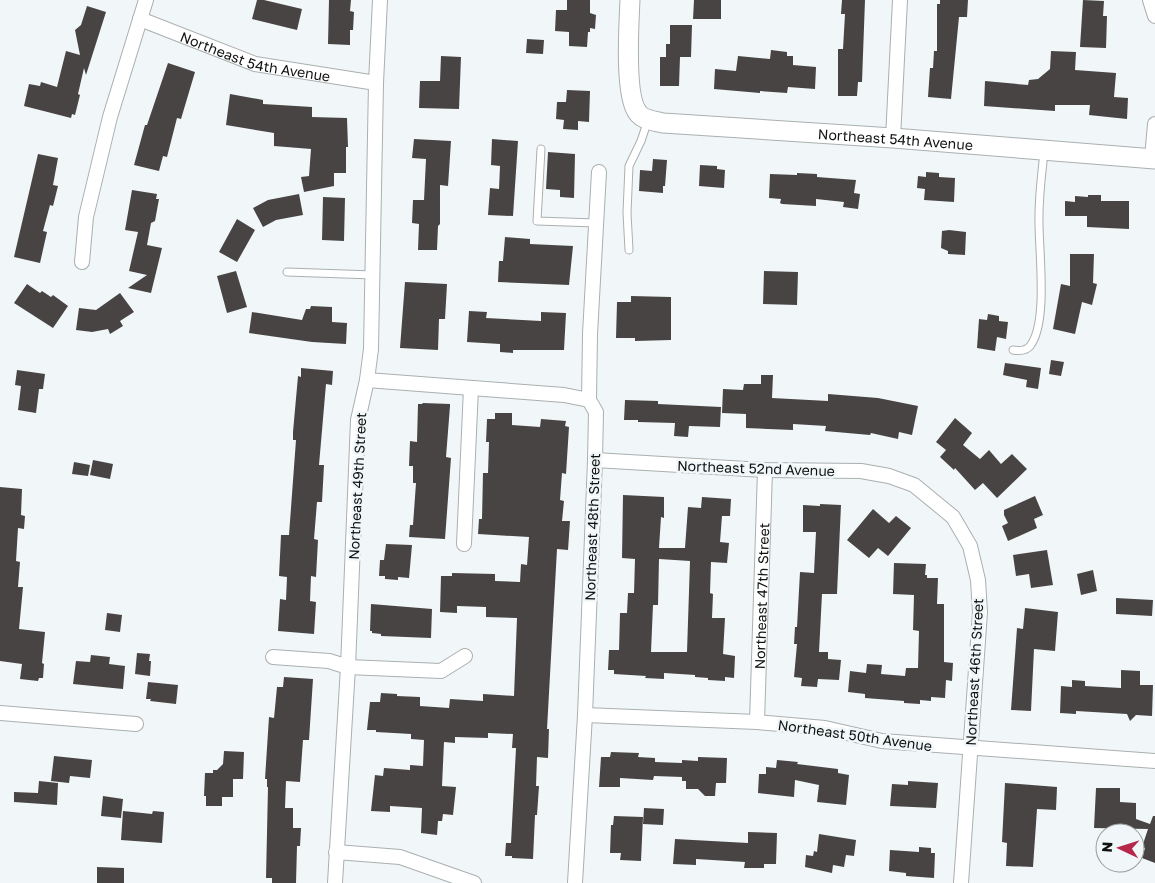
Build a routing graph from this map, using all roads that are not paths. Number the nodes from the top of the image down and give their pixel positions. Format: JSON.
{"nodes":[{"id":1,"x":146,"y":0,"type":"edge"},
{"id":2,"x":380,"y":0,"type":"edge"},
{"id":3,"x":630,"y":0,"type":"edge"},
{"id":4,"x":900,"y":0,"type":"edge"},
{"id":5,"x":1150,"y":0,"type":"edge"},
{"id":6,"x":1155,"y":16,"type":"edge"},
{"id":7,"x":140,"y":19,"type":"junction"},
{"id":8,"x":376,"y":83,"type":"junction"},
{"id":9,"x":643,"y":116,"type":"junction"},
{"id":10,"x":1155,"y":124,"type":"edge"},
{"id":11,"x":893,"y":138,"type":"junction"},
{"id":12,"x":541,"y":149,"type":"dead end"},
{"id":13,"x":1044,"y":150,"type":"junction"},
{"id":14,"x":1154,"y":158,"type":"edge"},
{"id":15,"x":599,"y":172,"type":"dead end"},
{"id":16,"x":596,"y":223,"type":"junction"},
{"id":17,"x":629,"y":250,"type":"dead end"},
{"id":18,"x":82,"y":262,"type":"dead end"},
{"id":19,"x":287,"y":272,"type":"dead end"},
{"id":20,"x":373,"y":275,"type":"junction"},
{"id":21,"x":1013,"y":350,"type":"dead end"},
{"id":22,"x":367,"y":380,"type":"junction"},
{"id":23,"x":471,"y":388,"type":"junction"},
{"id":24,"x":589,"y":400,"type":"junction"},
{"id":25,"x":595,"y":460,"type":"junction"},
{"id":26,"x":765,"y":470,"type":"junction"},
{"id":27,"x":914,"y":485,"type":"joint"},
{"id":28,"x":464,"y":544,"type":"dead end"},
{"id":29,"x":465,"y":656,"type":"dead end"},
{"id":30,"x":273,"y":657,"type":"dead end"},
{"id":31,"x":348,"y":667,"type":"junction"},
{"id":32,"x":0,"y":713,"type":"edge"},
{"id":33,"x":584,"y":715,"type":"junction"},
{"id":34,"x":757,"y":722,"type":"junction"},
{"id":35,"x":136,"y":724,"type":"dead end"},
{"id":36,"x":970,"y":748,"type":"junction"},
{"id":37,"x":1155,"y":761,"type":"edge"},
{"id":38,"x":336,"y":852,"type":"junction"},
{"id":39,"x":335,"y":883,"type":"edge"},
{"id":40,"x":474,"y":883,"type":"edge"},
{"id":41,"x":575,"y":883,"type":"edge"},
{"id":42,"x":962,"y":883,"type":"edge"}],
"edges":[{"from":1,"to":7,"type":"street"},
{"from":2,"to":8,"type":"street","name":"Northeast 49th Street"},
{"from":3,"to":9,"type":"street"},
{"from":4,"to":11,"type":"street"},
{"from":5,"to":6,"type":"street"},
{"from":7,"to":8,"type":"street","name":"Northeast 54th Avenue"},
{"from":7,"to":18,"type":"street"},
{"from":8,"to":20,"type":"street","name":"Northeast 49th Street"},
{"from":9,"to":11,"type":"street","name":"Northeast 54th Avenue"},
{"from":9,"to":17,"type":"lane"},
{"from":10,"to":14,"type":"street"},
{"from":11,"to":13,"type":"street","name":"Northeast 54th Avenue"},
{"from":12,"to":16,"type":"lane"},
{"from":13,"to":14,"type":"street","name":"Northeast 54th Avenue"},
{"from":13,"to":21,"type":"lane"},
{"from":15,"to":16,"type":"street","name":"Northeast 48th Street"},
{"from":16,"to":24,"type":"street","name":"Northeast 48th Street"},
{"from":19,"to":20,"type":"lane"},
{"from":20,"to":22,"type":"street","name":"Northeast 49th Street"},
{"from":22,"to":23,"type":"street"},
{"from":22,"to":31,"type":"street","name":"Northeast 49th Street"},
{"from":23,"to":24,"type":"street"},
{"from":23,"to":28,"type":"street"},
{"from":24,"to":25,"type":"street","name":"Northeast 48th Street"},
{"from":25,"to":26,"type":"street","name":"Northeast 52nd Avenue"},
{"from":25,"to":33,"type":"street","name":"Northeast 48th Street"},
{"from":26,"to":27,"type":"street","name":"Northeast 52nd Avenue"},
{"from":26,"to":34,"type":"street","name":"Northeast 47th Street"},
{"from":27,"to":36,"type":"street","name":"Northeast 46th Street"},
{"from":29,"to":31,"type":"street"},
{"from":30,"to":31,"type":"street"},
{"from":31,"to":38,"type":"street","name":"Northeast 49th Street"},
{"from":32,"to":35,"type":"street"},
{"from":33,"to":34,"type":"street","name":"Northeast 50th Avenue"},
{"from":33,"to":41,"type":"street","name":"Northeast 48th Street"},
{"from":34,"to":36,"type":"street","name":"Northeast 50th Avenue"},
{"from":36,"to":37,"type":"street","name":"Northeast 50th Avenue"},
{"from":36,"to":42,"type":"street","name":"Northeast 46th Street"},
{"from":38,"to":39,"type":"street","name":"Northeast 49th Street"},
{"from":38,"to":40,"type":"street"}]}
